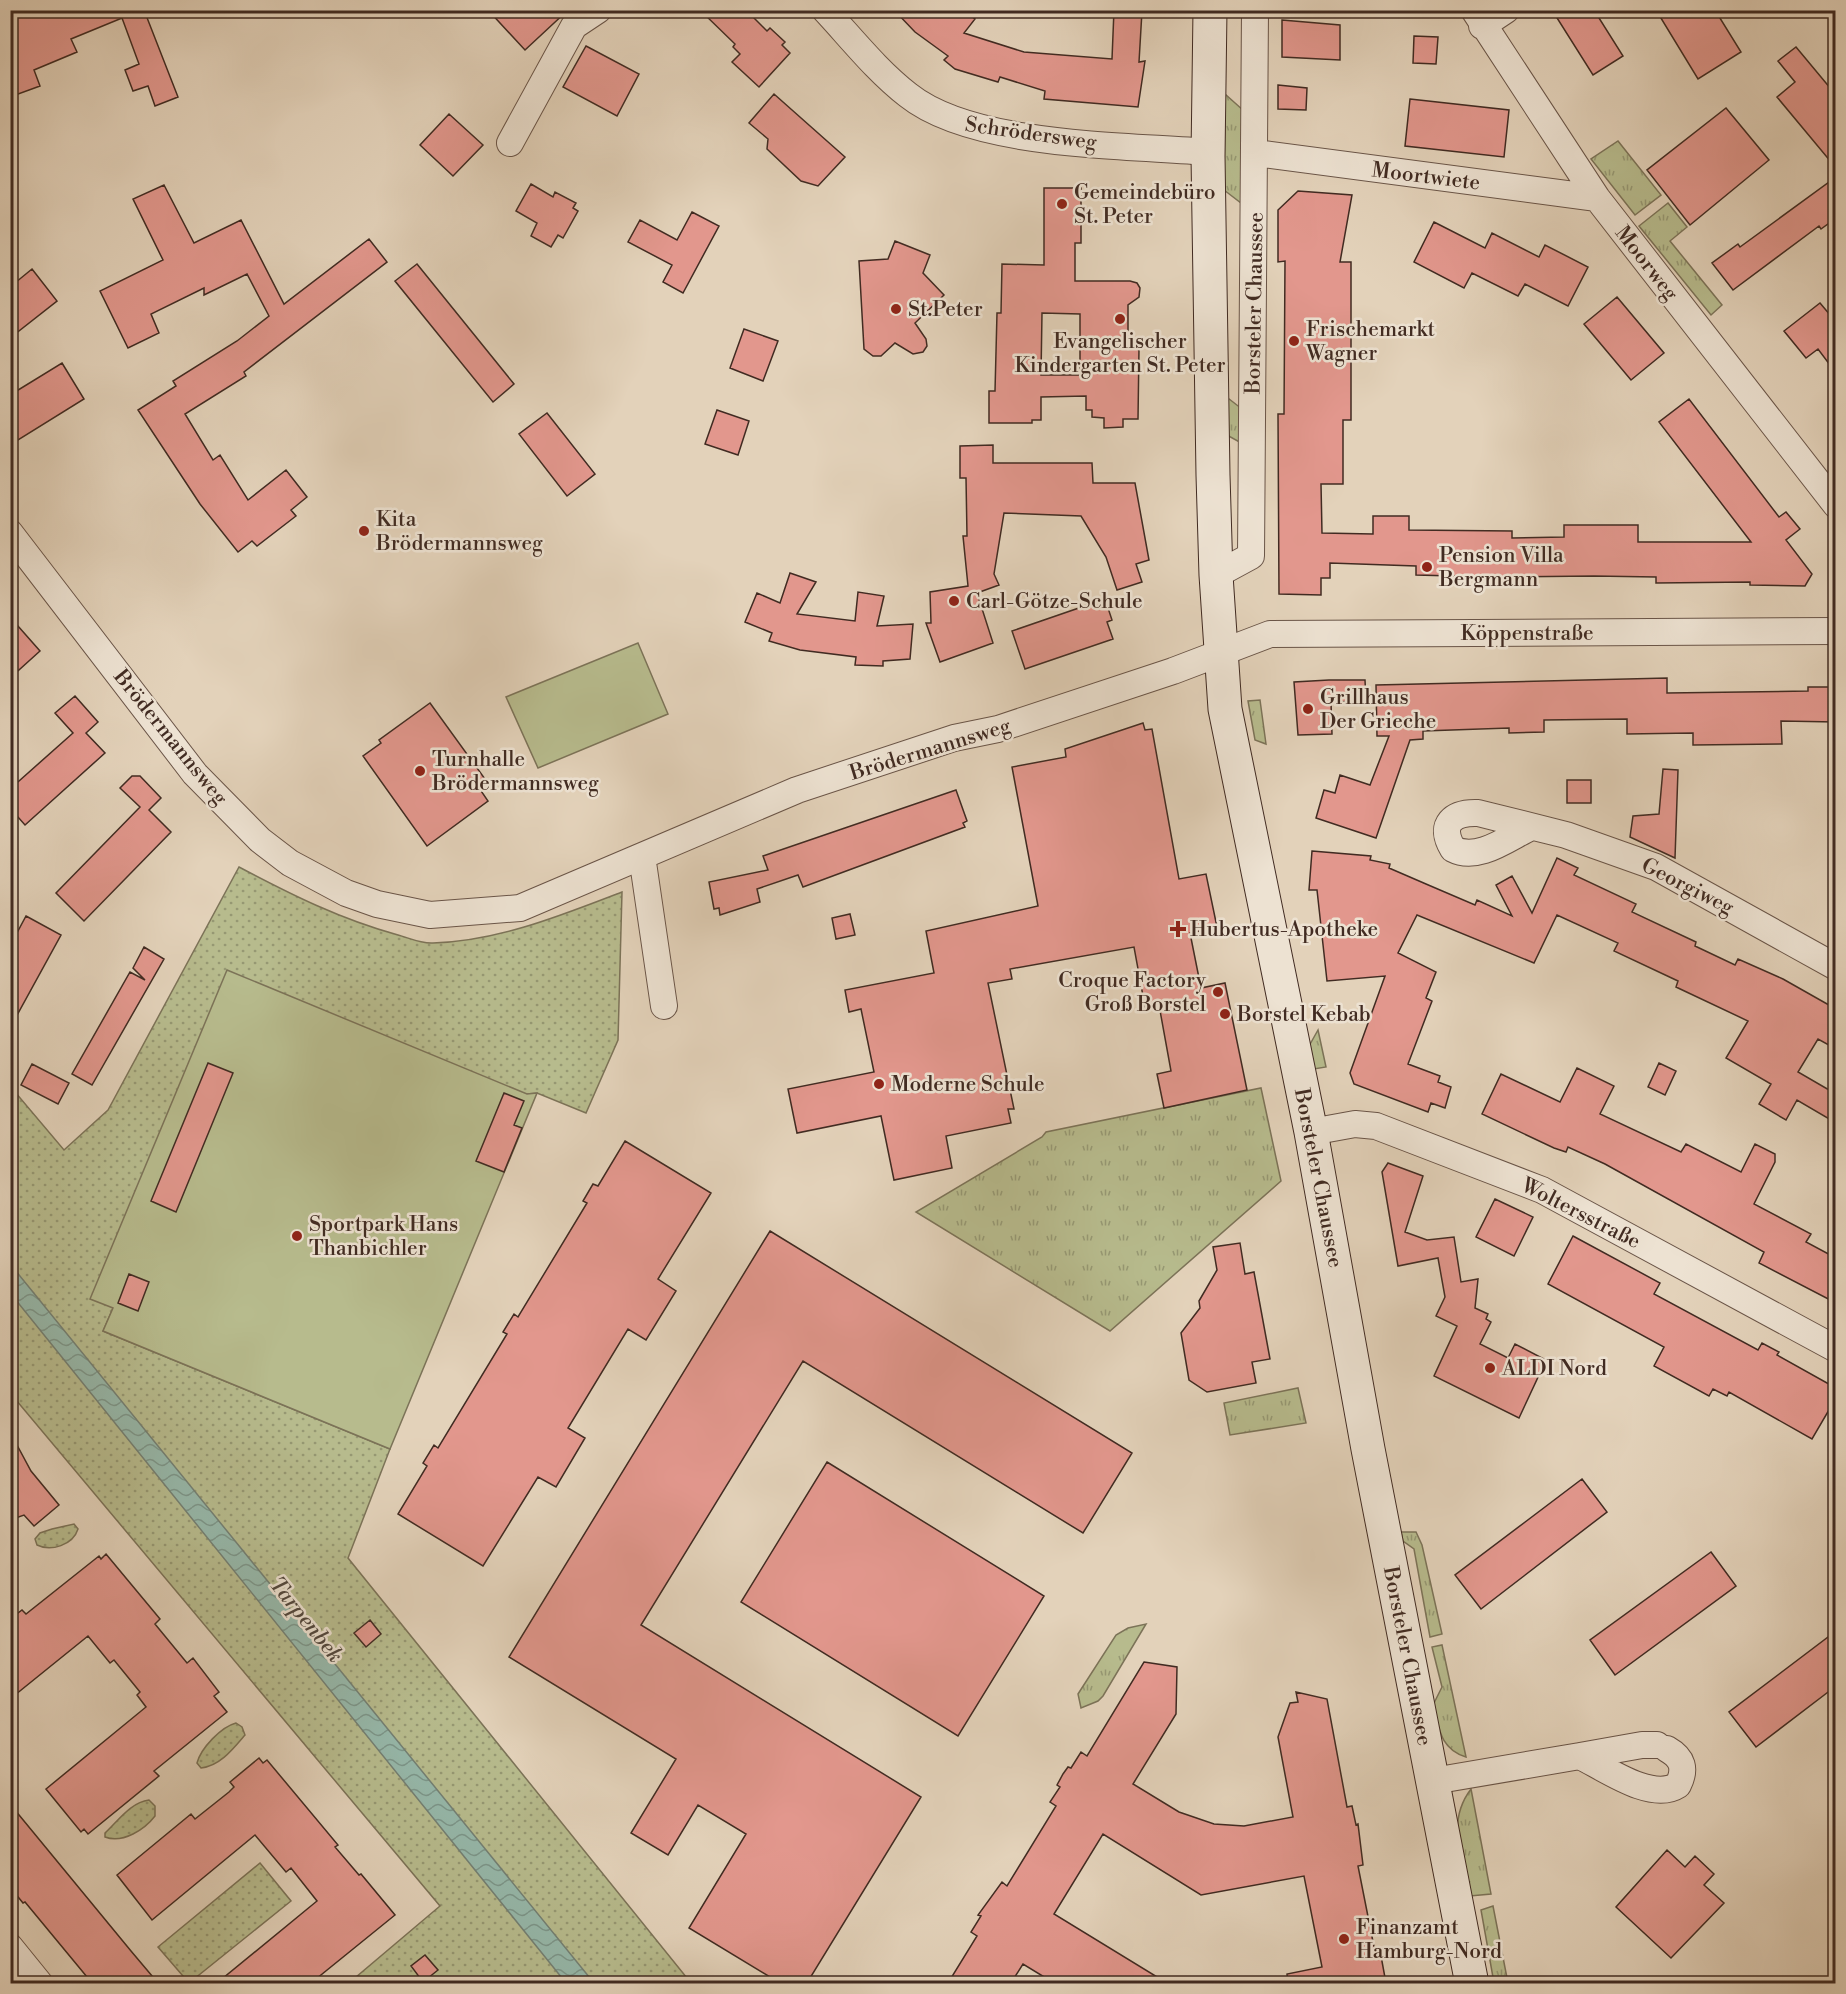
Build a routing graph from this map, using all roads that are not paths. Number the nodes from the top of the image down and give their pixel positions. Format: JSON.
{"nodes":[{"id":1,"x":598,"y":10,"type":"edge"},
{"id":2,"x":825,"y":10,"type":"edge"},
{"id":3,"x":1210,"y":10,"type":"edge"},
{"id":4,"x":1255,"y":10,"type":"edge"},
{"id":5,"x":1506,"y":10,"type":"edge"},
{"id":6,"x":1478,"y":18,"type":"edge"},
{"id":7,"x":510,"y":143,"type":"dead end"},
{"id":8,"x":1208,"y":152,"type":"junction"},
{"id":9,"x":1256,"y":153,"type":"junction"},
{"id":10,"x":1597,"y":198,"type":"junction"},
{"id":11,"x":1836,"y":505,"type":"edge"},
{"id":12,"x":10,"y":533,"type":"edge"},
{"id":13,"x":1216,"y":575,"type":"junction"},
{"id":14,"x":1836,"y":631,"type":"edge"},
{"id":15,"x":1221,"y":651,"type":"junction"},
{"id":16,"x":1531,"y":827,"type":"dead end"},
{"id":17,"x":642,"y":856,"type":"junction"},
{"id":18,"x":1836,"y":967,"type":"edge"},
{"id":19,"x":664,"y":1006,"type":"dead end"},
{"id":20,"x":1311,"y":1132,"type":"junction"},
{"id":21,"x":1836,"y":1349,"type":"edge"},
{"id":22,"x":1580,"y":1756,"type":"junction"},
{"id":23,"x":1433,"y":1781,"type":"junction"},
{"id":24,"x":10,"y":1947,"type":"edge"},
{"id":25,"x":37,"y":1982,"type":"edge"},
{"id":26,"x":1472,"y":1983,"type":"edge"}],
"edges":[{"from":1,"to":7,"type":"street"},
{"from":2,"to":8,"type":"street","name":"Schrödersweg"},
{"from":3,"to":8,"type":"main road","name":"Borsteler Chaussee"},
{"from":4,"to":9,"type":"street","name":"Borsteler Chaussee"},
{"from":5,"to":6,"type":"street"},
{"from":6,"to":10,"type":"street","name":"Moorweg"},
{"from":8,"to":13,"type":"main road","name":"Borsteler Chaussee"},
{"from":9,"to":10,"type":"street","name":"Moortwiete"},
{"from":9,"to":13,"type":"street","name":"Borsteler Chaussee"},
{"from":10,"to":11,"type":"street","name":"Moorweg"},
{"from":12,"to":17,"type":"street","name":"Brödermannsweg"},
{"from":13,"to":15,"type":"main road","name":"Borsteler Chaussee"},
{"from":14,"to":15,"type":"street","name":"Köppenstraße"},
{"from":15,"to":17,"type":"street","name":"Brödermannsweg"},
{"from":15,"to":20,"type":"main road","name":"Borsteler Chaussee"},
{"from":16,"to":18,"type":"street","name":"Georgiweg"},
{"from":17,"to":19,"type":"street"},
{"from":20,"to":21,"type":"street","name":"Woltersstraße"},
{"from":20,"to":23,"type":"main road","name":"Borsteler Chaussee"},
{"from":22,"to":22,"type":"street"},
{"from":22,"to":23,"type":"street"},
{"from":23,"to":26,"type":"main road","name":"Borsteler Chaussee"},
{"from":24,"to":25,"type":"street"}]}
